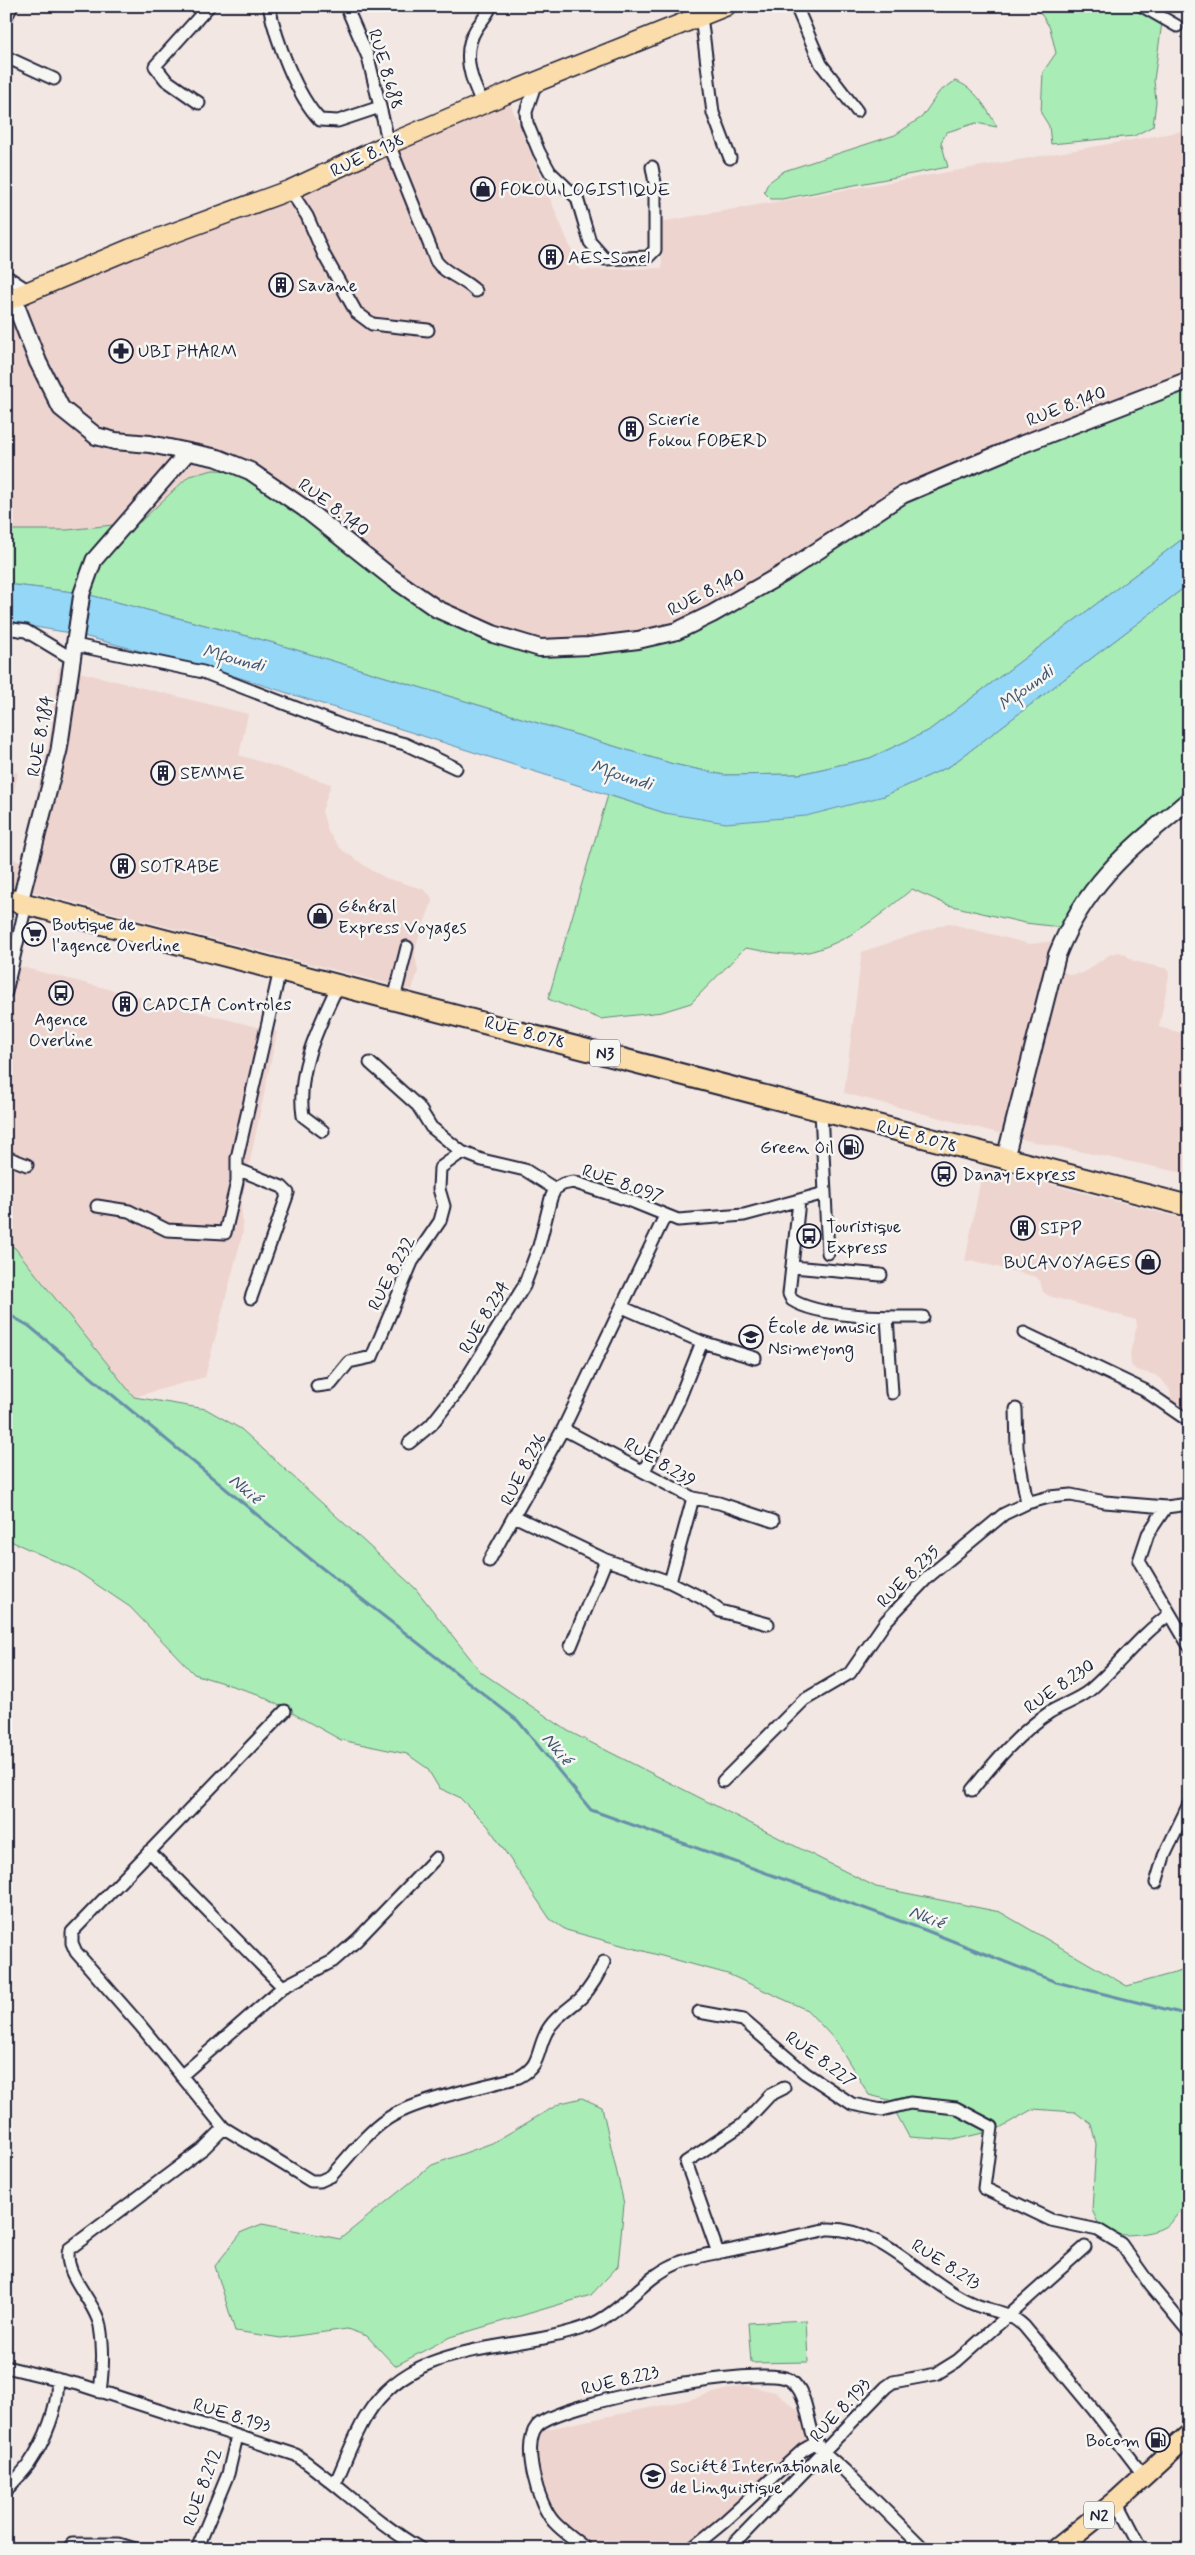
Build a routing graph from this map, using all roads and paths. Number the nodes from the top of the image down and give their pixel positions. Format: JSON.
{"nodes":[{"id":1,"x":12,"y":6,"type":"edge"},
{"id":2,"x":209,"y":6,"type":"edge"},
{"id":3,"x":269,"y":6,"type":"edge"},
{"id":4,"x":346,"y":6,"type":"edge"},
{"id":5,"x":491,"y":6,"type":"edge"},
{"id":6,"x":726,"y":6,"type":"edge"},
{"id":7,"x":796,"y":6,"type":"edge"},
{"id":8,"x":1142,"y":6,"type":"edge"},
{"id":9,"x":701,"y":16,"type":"junction"},
{"id":10,"x":6,"y":17,"type":"edge"},
{"id":11,"x":1177,"y":26,"type":"dead end"},
{"id":12,"x":6,"y":57,"type":"edge"},
{"id":13,"x":54,"y":79,"type":"dead end"},
{"id":14,"x":536,"y":82,"type":"junction"},
{"id":15,"x":198,"y":104,"type":"dead end"},
{"id":16,"x":483,"y":104,"type":"junction"},
{"id":17,"x":380,"y":107,"type":"junction"},
{"id":18,"x":857,"y":111,"type":"dead end"},
{"id":19,"x":389,"y":144,"type":"junction"},
{"id":20,"x":730,"y":158,"type":"dead end"},
{"id":21,"x":652,"y":167,"type":"dead end"},
{"id":22,"x":290,"y":190,"type":"junction"},
{"id":23,"x":6,"y":276,"type":"edge"},
{"id":24,"x":476,"y":291,"type":"dead end"},
{"id":25,"x":16,"y":297,"type":"edge"},
{"id":26,"x":428,"y":330,"type":"dead end"},
{"id":27,"x":1189,"y":380,"type":"edge"},
{"id":28,"x":188,"y":452,"type":"junction"},
{"id":29,"x":6,"y":628,"type":"edge"},
{"id":30,"x":74,"y":646,"type":"junction"},
{"id":31,"x":456,"y":768,"type":"dead end"},
{"id":32,"x":1189,"y":800,"type":"edge"},
{"id":33,"x":17,"y":901,"type":"edge"},
{"id":34,"x":407,"y":947,"type":"dead end"},
{"id":35,"x":280,"y":970,"type":"junction"},
{"id":36,"x":338,"y":985,"type":"junction"},
{"id":37,"x":6,"y":992,"type":"edge"},
{"id":38,"x":394,"y":999,"type":"junction"},
{"id":39,"x":370,"y":1063,"type":"dead end"},
{"id":40,"x":821,"y":1111,"type":"junction"},
{"id":41,"x":323,"y":1131,"type":"dead end"},
{"id":42,"x":462,"y":1152,"type":"junction"},
{"id":43,"x":6,"y":1157,"type":"edge"},
{"id":44,"x":1005,"y":1159,"type":"junction"},
{"id":45,"x":27,"y":1165,"type":"dead end"},
{"id":46,"x":237,"y":1168,"type":"junction"},
{"id":47,"x":556,"y":1189,"type":"junction"},
{"id":48,"x":825,"y":1193,"type":"junction"},
{"id":49,"x":799,"y":1201,"type":"junction"},
{"id":50,"x":97,"y":1206,"type":"dead end"},
{"id":51,"x":1189,"y":1206,"type":"edge"},
{"id":52,"x":665,"y":1216,"type":"junction"},
{"id":53,"x":828,"y":1253,"type":"dead end"},
{"id":54,"x":793,"y":1266,"type":"junction"},
{"id":55,"x":881,"y":1275,"type":"dead end"},
{"id":56,"x":251,"y":1298,"type":"dead end"},
{"id":57,"x":622,"y":1307,"type":"junction"},
{"id":58,"x":887,"y":1317,"type":"junction"},
{"id":59,"x":923,"y":1317,"type":"dead end"},
{"id":60,"x":1024,"y":1333,"type":"dead end"},
{"id":61,"x":702,"y":1342,"type":"junction"},
{"id":62,"x":755,"y":1358,"type":"dead end"},
{"id":63,"x":317,"y":1386,"type":"dead end"},
{"id":64,"x":892,"y":1393,"type":"dead end"},
{"id":65,"x":1016,"y":1410,"type":"dead end"},
{"id":66,"x":1189,"y":1421,"type":"edge"},
{"id":67,"x":563,"y":1428,"type":"junction"},
{"id":68,"x":409,"y":1443,"type":"dead end"},
{"id":69,"x":644,"y":1471,"type":"junction"},
{"id":70,"x":693,"y":1498,"type":"junction"},
{"id":71,"x":1027,"y":1502,"type":"junction"},
{"id":72,"x":1189,"y":1504,"type":"edge"},
{"id":73,"x":1166,"y":1507,"type":"junction"},
{"id":74,"x":514,"y":1516,"type":"junction"},
{"id":75,"x":774,"y":1521,"type":"dead end"},
{"id":76,"x":606,"y":1560,"type":"junction"},
{"id":77,"x":489,"y":1561,"type":"dead end"},
{"id":78,"x":670,"y":1582,"type":"junction"},
{"id":79,"x":1170,"y":1614,"type":"junction"},
{"id":80,"x":768,"y":1624,"type":"dead end"},
{"id":81,"x":572,"y":1646,"type":"dead end"},
{"id":82,"x":1189,"y":1646,"type":"edge"},
{"id":83,"x":285,"y":1711,"type":"dead end"},
{"id":84,"x":723,"y":1781,"type":"dead end"},
{"id":85,"x":972,"y":1790,"type":"dead end"},
{"id":86,"x":1189,"y":1804,"type":"edge"},
{"id":87,"x":149,"y":1851,"type":"junction"},
{"id":88,"x":436,"y":1858,"type":"dead end"},
{"id":89,"x":1156,"y":1883,"type":"dead end"},
{"id":90,"x":604,"y":1962,"type":"dead end"},
{"id":91,"x":283,"y":1987,"type":"junction"},
{"id":92,"x":699,"y":2012,"type":"dead end"},
{"id":93,"x":181,"y":2076,"type":"junction"},
{"id":94,"x":784,"y":2088,"type":"dead end"},
{"id":95,"x":224,"y":2128,"type":"junction"},
{"id":96,"x":1085,"y":2247,"type":"dead end"},
{"id":97,"x":718,"y":2253,"type":"junction"},
{"id":98,"x":1011,"y":2315,"type":"junction"},
{"id":99,"x":1189,"y":2332,"type":"edge"},
{"id":100,"x":6,"y":2368,"type":"edge"},
{"id":101,"x":57,"y":2379,"type":"junction"},
{"id":102,"x":100,"y":2392,"type":"junction"},
{"id":103,"x":1189,"y":2435,"type":"edge"},
{"id":104,"x":237,"y":2436,"type":"junction"},
{"id":105,"x":817,"y":2442,"type":"junction"},
{"id":106,"x":826,"y":2452,"type":"junction"},
{"id":107,"x":1145,"y":2477,"type":"junction"},
{"id":108,"x":334,"y":2484,"type":"junction"},
{"id":109,"x":8,"y":2487,"type":"edge"},
{"id":110,"x":1117,"y":2501,"type":"junction"},
{"id":111,"x":72,"y":2544,"type":"dead end"},
{"id":112,"x":136,"y":2549,"type":"edge"},
{"id":113,"x":197,"y":2549,"type":"edge"},
{"id":114,"x":421,"y":2549,"type":"edge"},
{"id":115,"x":586,"y":2549,"type":"edge"},
{"id":116,"x":691,"y":2549,"type":"edge"},
{"id":117,"x":730,"y":2549,"type":"edge"},
{"id":118,"x":924,"y":2549,"type":"edge"},
{"id":119,"x":1056,"y":2549,"type":"edge"},
{"id":120,"x":1142,"y":2549,"type":"edge"}],
"edges":[{"from":1,"to":10,"type":"street"},
{"from":2,"to":15,"type":"street"},
{"from":3,"to":17,"type":"street"},
{"from":4,"to":17,"type":"street","name":"RUE 8.688"},
{"from":5,"to":16,"type":"street"},
{"from":6,"to":9,"type":"main road","name":"RUE 8.138"},
{"from":7,"to":18,"type":"street"},
{"from":8,"to":11,"type":"street"},
{"from":9,"to":14,"type":"main road","name":"RUE 8.138"},
{"from":9,"to":20,"type":"street"},
{"from":12,"to":13,"type":"street"},
{"from":14,"to":16,"type":"main road","name":"RUE 8.138"},
{"from":14,"to":21,"type":"street"},
{"from":16,"to":19,"type":"main road","name":"RUE 8.138"},
{"from":17,"to":19,"type":"street","name":"RUE 8.688"},
{"from":19,"to":22,"type":"main road","name":"RUE 8.138"},
{"from":19,"to":24,"type":"street","name":"RUE 8.688"},
{"from":22,"to":25,"type":"main road","name":"RUE 8.138"},
{"from":22,"to":26,"type":"street"},
{"from":23,"to":25,"type":"street"},
{"from":25,"to":28,"type":"main road","name":"RUE 8.140"},
{"from":27,"to":28,"type":"main road","name":"RUE 8.140"},
{"from":28,"to":30,"type":"street","name":"RUE 8.184"},
{"from":29,"to":30,"type":"street"},
{"from":30,"to":31,"type":"street"},
{"from":30,"to":33,"type":"street","name":"RUE 8.184"},
{"from":32,"to":44,"type":"main road"},
{"from":33,"to":35,"type":"highway","name":"RUE 8.078","number":"N3"},
{"from":33,"to":37,"type":"street"},
{"from":34,"to":38,"type":"street"},
{"from":35,"to":36,"type":"highway","name":"RUE 8.078","number":"N3"},
{"from":35,"to":46,"type":"street"},
{"from":36,"to":38,"type":"highway","name":"RUE 8.078","number":"N3"},
{"from":36,"to":41,"type":"street"},
{"from":38,"to":40,"type":"highway","name":"RUE 8.078","number":"N3"},
{"from":39,"to":42,"type":"street","name":"RUE 8.097"},
{"from":40,"to":44,"type":"highway","name":"RUE 8.078","number":"N3"},
{"from":40,"to":48,"type":"street"},
{"from":42,"to":47,"type":"street","name":"RUE 8.097"},
{"from":42,"to":63,"type":"street","name":"RUE 8.232"},
{"from":43,"to":45,"type":"street"},
{"from":44,"to":51,"type":"highway","name":"RUE 8.078","number":"N3"},
{"from":46,"to":50,"type":"street"},
{"from":46,"to":56,"type":"street"},
{"from":47,"to":52,"type":"street","name":"RUE 8.097"},
{"from":47,"to":68,"type":"street","name":"RUE 8.234"},
{"from":48,"to":49,"type":"street","name":"RUE 8.097"},
{"from":48,"to":53,"type":"street"},
{"from":49,"to":52,"type":"street","name":"RUE 8.097"},
{"from":49,"to":54,"type":"street"},
{"from":52,"to":57,"type":"street","name":"RUE 8.236"},
{"from":54,"to":55,"type":"street"},
{"from":54,"to":58,"type":"street"},
{"from":57,"to":61,"type":"street"},
{"from":57,"to":67,"type":"street","name":"RUE 8.236"},
{"from":58,"to":59,"type":"street"},
{"from":58,"to":64,"type":"street"},
{"from":60,"to":66,"type":"street"},
{"from":61,"to":62,"type":"street"},
{"from":61,"to":69,"type":"street"},
{"from":65,"to":71,"type":"street"},
{"from":67,"to":69,"type":"street","name":"RUE 8.239"},
{"from":67,"to":74,"type":"street","name":"RUE 8.236"},
{"from":69,"to":70,"type":"street","name":"RUE 8.239"},
{"from":70,"to":75,"type":"street"},
{"from":70,"to":78,"type":"street","name":"RUE 8.239"},
{"from":71,"to":73,"type":"street","name":"RUE 8.235"},
{"from":71,"to":84,"type":"street","name":"RUE 8.235"},
{"from":72,"to":73,"type":"street","name":"RUE 8.235"},
{"from":73,"to":79,"type":"street"},
{"from":74,"to":76,"type":"street","name":"RUE 8.236"},
{"from":74,"to":77,"type":"street"},
{"from":76,"to":78,"type":"street","name":"RUE 8.236"},
{"from":76,"to":81,"type":"street"},
{"from":78,"to":80,"type":"street","name":"RUE 8.236"},
{"from":79,"to":82,"type":"street"},
{"from":79,"to":85,"type":"street","name":"RUE 8.230"},
{"from":83,"to":87,"type":"street"},
{"from":86,"to":89,"type":"street"},
{"from":87,"to":91,"type":"street"},
{"from":87,"to":93,"type":"street"},
{"from":88,"to":91,"type":"street"},
{"from":90,"to":95,"type":"street"},
{"from":91,"to":93,"type":"street"},
{"from":92,"to":99,"type":"street","name":"RUE 8.227"},
{"from":93,"to":95,"type":"street"},
{"from":94,"to":97,"type":"street"},
{"from":95,"to":102,"type":"street"},
{"from":96,"to":98,"type":"street","name":"RUE 8.193"},
{"from":97,"to":98,"type":"street","name":"RUE 8.213"},
{"from":97,"to":108,"type":"street","name":"RUE 8.213"},
{"from":98,"to":106,"type":"street","name":"RUE 8.193"},
{"from":98,"to":107,"type":"street","name":"RUE 8.213"},
{"from":100,"to":101,"type":"street","name":"RUE 8.193"},
{"from":101,"to":102,"type":"street","name":"RUE 8.193"},
{"from":101,"to":109,"type":"street"},
{"from":102,"to":104,"type":"street","name":"RUE 8.193"},
{"from":103,"to":107,"type":"highway","number":"N2"},
{"from":104,"to":108,"type":"street","name":"RUE 8.193"},
{"from":104,"to":113,"type":"street","name":"RUE 8.212"},
{"from":105,"to":106,"type":"street","name":"RUE 8.223"},
{"from":105,"to":115,"type":"street","name":"RUE 8.223"},
{"from":105,"to":116,"type":"street"},
{"from":106,"to":117,"type":"street","name":"RUE 8.193"},
{"from":106,"to":118,"type":"street","name":"RUE 8.223"},
{"from":107,"to":110,"type":"highway","number":"N2"},
{"from":108,"to":114,"type":"street","name":"RUE 8.193"},
{"from":110,"to":119,"type":"highway","number":"N2"},
{"from":110,"to":120,"type":"street"},
{"from":111,"to":112,"type":"street"}]}
